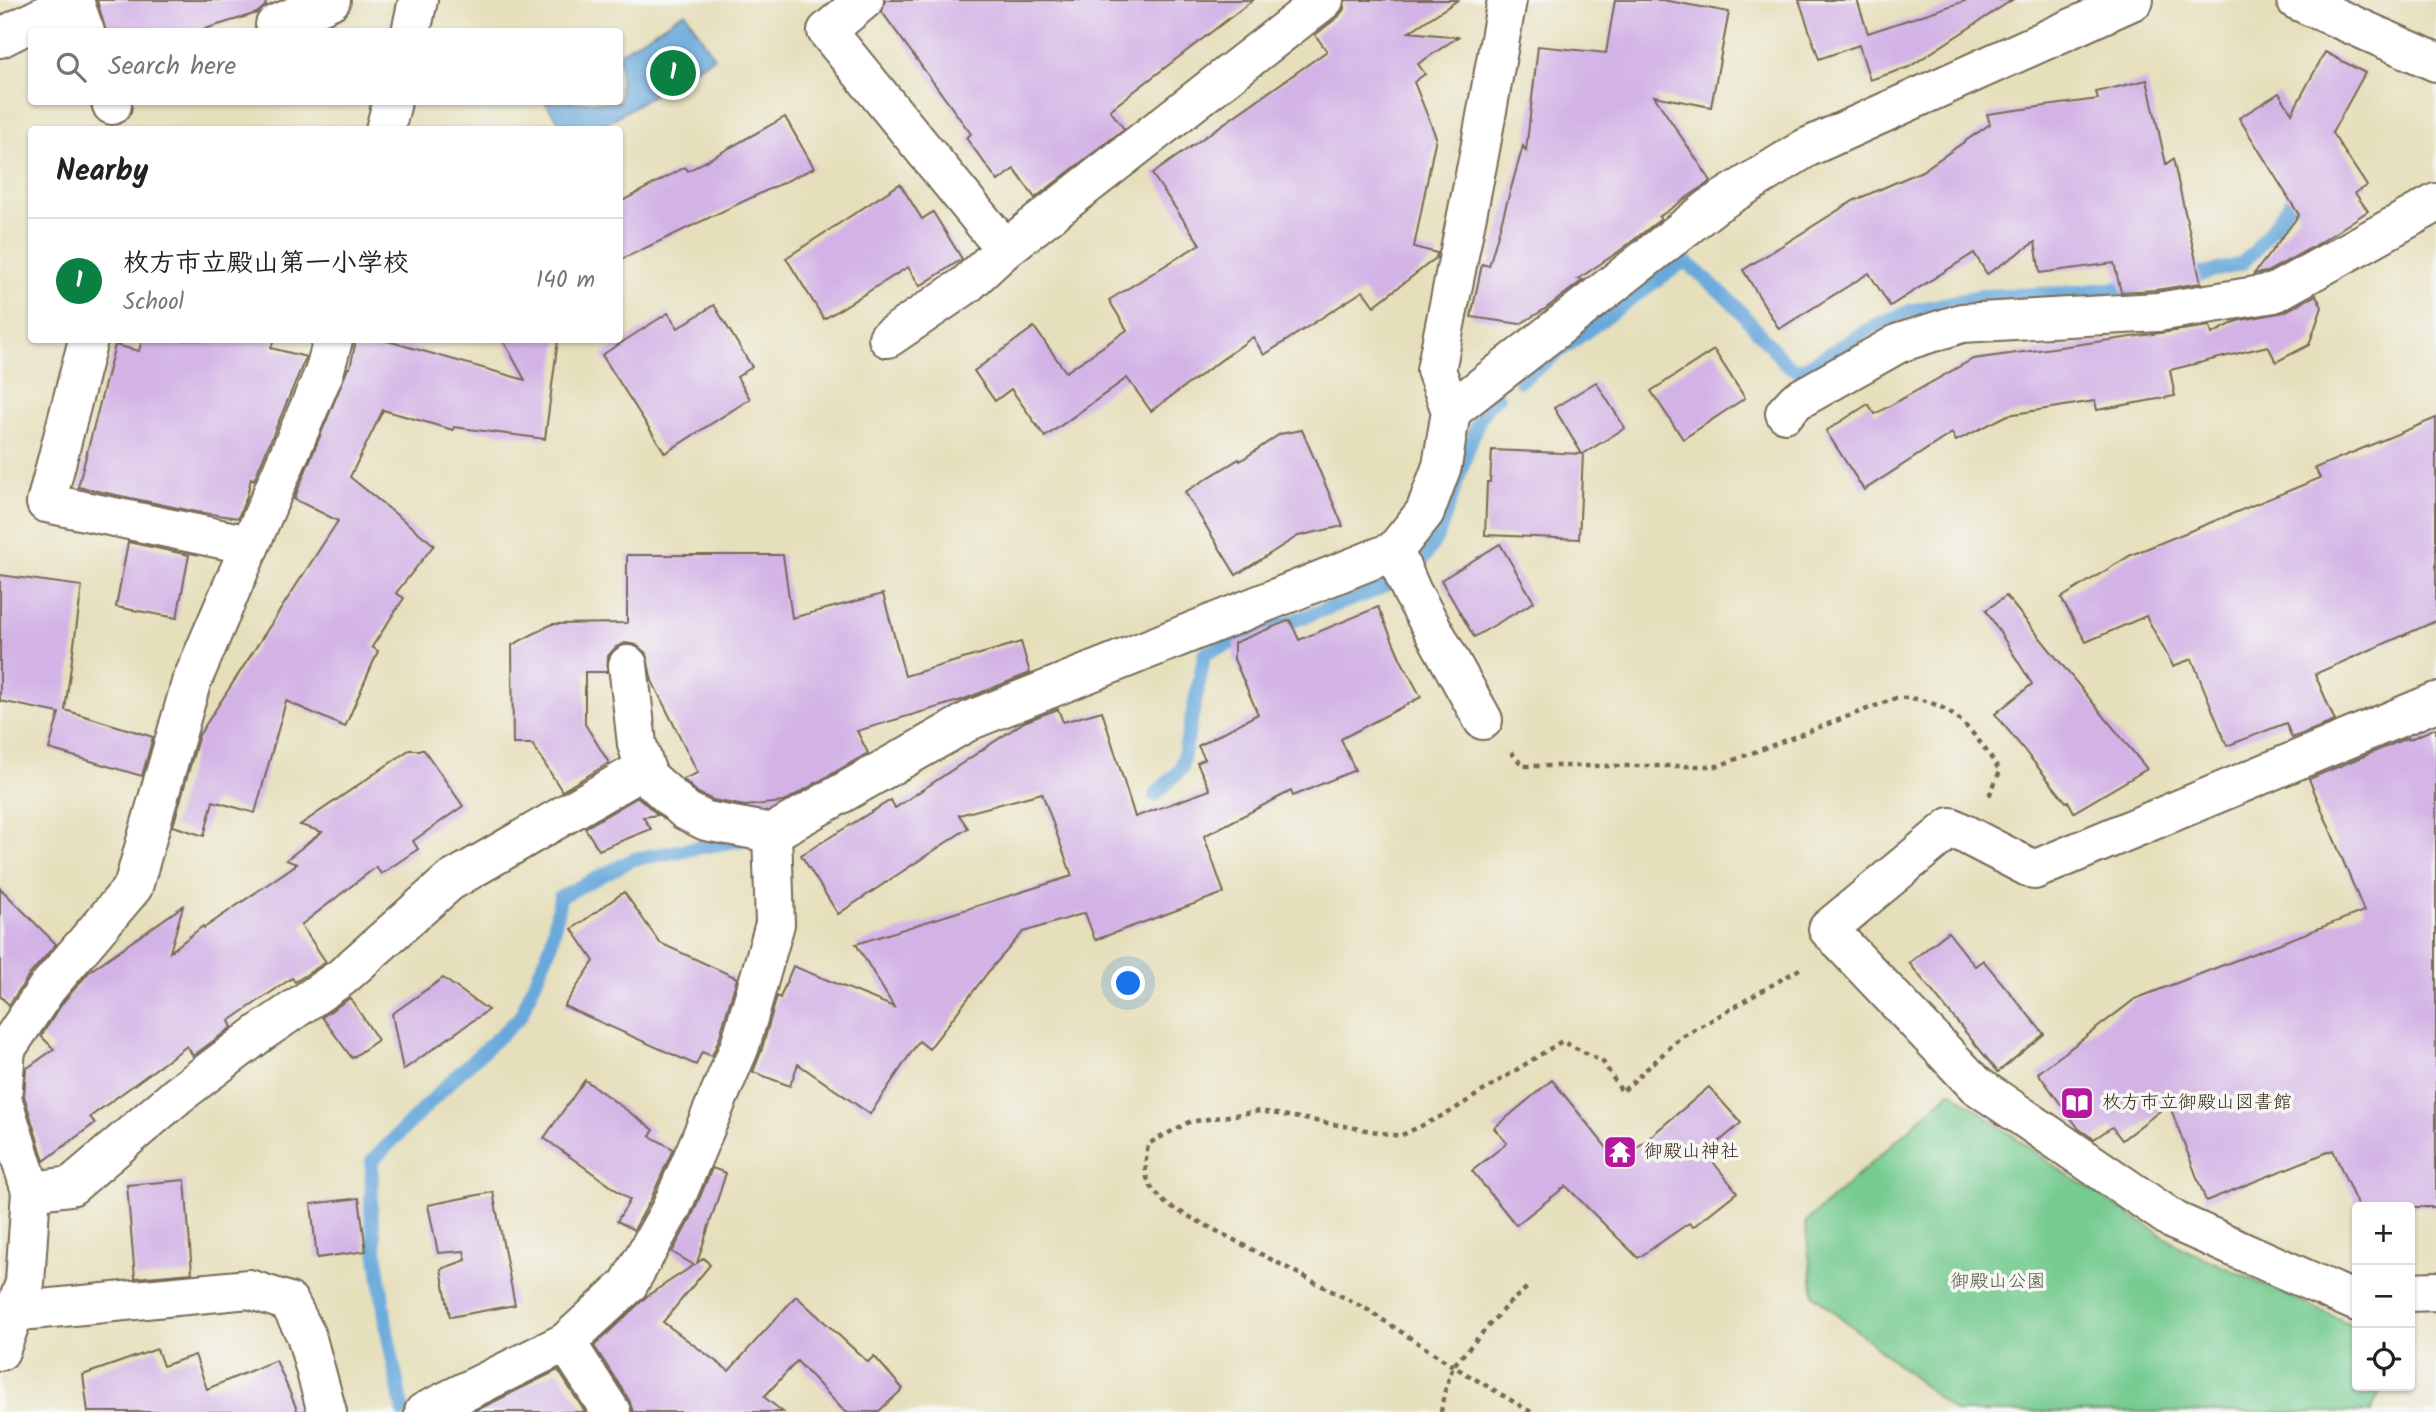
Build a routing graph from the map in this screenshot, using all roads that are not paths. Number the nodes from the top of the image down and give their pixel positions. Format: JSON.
{"nodes":[{"id":1,"x":331,"y":0,"type":"edge"},
{"id":2,"x":418,"y":0,"type":"edge"},
{"id":3,"x":864,"y":0,"type":"edge"},
{"id":4,"x":1324,"y":0,"type":"edge"},
{"id":5,"x":1507,"y":0,"type":"edge"},
{"id":6,"x":2134,"y":0,"type":"edge"},
{"id":7,"x":2295,"y":0,"type":"edge"},
{"id":8,"x":78,"y":11,"type":"edge"},
{"id":9,"x":275,"y":25,"type":"dead end"},
{"id":10,"x":28,"y":28,"type":"edge"},
{"id":11,"x":29,"y":28,"type":"edge"},
{"id":12,"x":412,"y":28,"type":"edge"},
{"id":13,"x":0,"y":38,"type":"edge"},
{"id":14,"x":2436,"y":62,"type":"edge"},
{"id":15,"x":391,"y":105,"type":"edge"},
{"id":16,"x":386,"y":126,"type":"edge"},
{"id":17,"x":2436,"y":203,"type":"edge"},
{"id":18,"x":1005,"y":249,"type":"junction"},
{"id":19,"x":888,"y":338,"type":"dead end"},
{"id":20,"x":87,"y":343,"type":"edge"},
{"id":21,"x":332,"y":343,"type":"edge"},
{"id":22,"x":1451,"y":411,"type":"junction"},
{"id":23,"x":1785,"y":414,"type":"dead end"},
{"id":24,"x":250,"y":545,"type":"junction"},
{"id":25,"x":1394,"y":551,"type":"junction"},
{"id":26,"x":628,"y":665,"type":"dead end"},
{"id":27,"x":2436,"y":702,"type":"edge"},
{"id":28,"x":1483,"y":720,"type":"road end"},
{"id":29,"x":645,"y":768,"type":"junction"},
{"id":30,"x":772,"y":833,"type":"junction"},
{"id":31,"x":3,"y":1046,"type":"edge"},
{"id":32,"x":31,"y":1191,"type":"junction"},
{"id":33,"x":2436,"y":1291,"type":"edge"},
{"id":34,"x":2415,"y":1292,"type":"edge"},
{"id":35,"x":2352,"y":1300,"type":"edge"},
{"id":36,"x":8,"y":1311,"type":"edge"},
{"id":37,"x":566,"y":1342,"type":"junction"},
{"id":38,"x":0,"y":1351,"type":"edge"},
{"id":39,"x":327,"y":1412,"type":"edge"},
{"id":40,"x":424,"y":1412,"type":"edge"},
{"id":41,"x":611,"y":1412,"type":"edge"}],
"edges":[{"from":1,"to":9,"type":"street"},
{"from":2,"to":12,"type":"street"},
{"from":3,"to":18,"type":"street"},
{"from":4,"to":18,"type":"street"},
{"from":5,"to":22,"type":"street"},
{"from":6,"to":22,"type":"street"},
{"from":7,"to":14,"type":"street"},
{"from":8,"to":11,"type":"street"},
{"from":10,"to":13,"type":"street"},
{"from":15,"to":16,"type":"street"},
{"from":17,"to":23,"type":"street"},
{"from":18,"to":19,"type":"street"},
{"from":20,"to":24,"type":"street"},
{"from":21,"to":24,"type":"street"},
{"from":22,"to":25,"type":"street"},
{"from":24,"to":31,"type":"street"},
{"from":25,"to":28,"type":"street"},
{"from":25,"to":30,"type":"street"},
{"from":26,"to":29,"type":"street"},
{"from":27,"to":35,"type":"street"},
{"from":29,"to":30,"type":"street"},
{"from":29,"to":32,"type":"street"},
{"from":30,"to":37,"type":"street"},
{"from":31,"to":32,"type":"street"},
{"from":32,"to":36,"type":"street"},
{"from":33,"to":34,"type":"street"},
{"from":36,"to":38,"type":"street"},
{"from":36,"to":39,"type":"street"},
{"from":37,"to":40,"type":"street"},
{"from":37,"to":41,"type":"street"}]}
